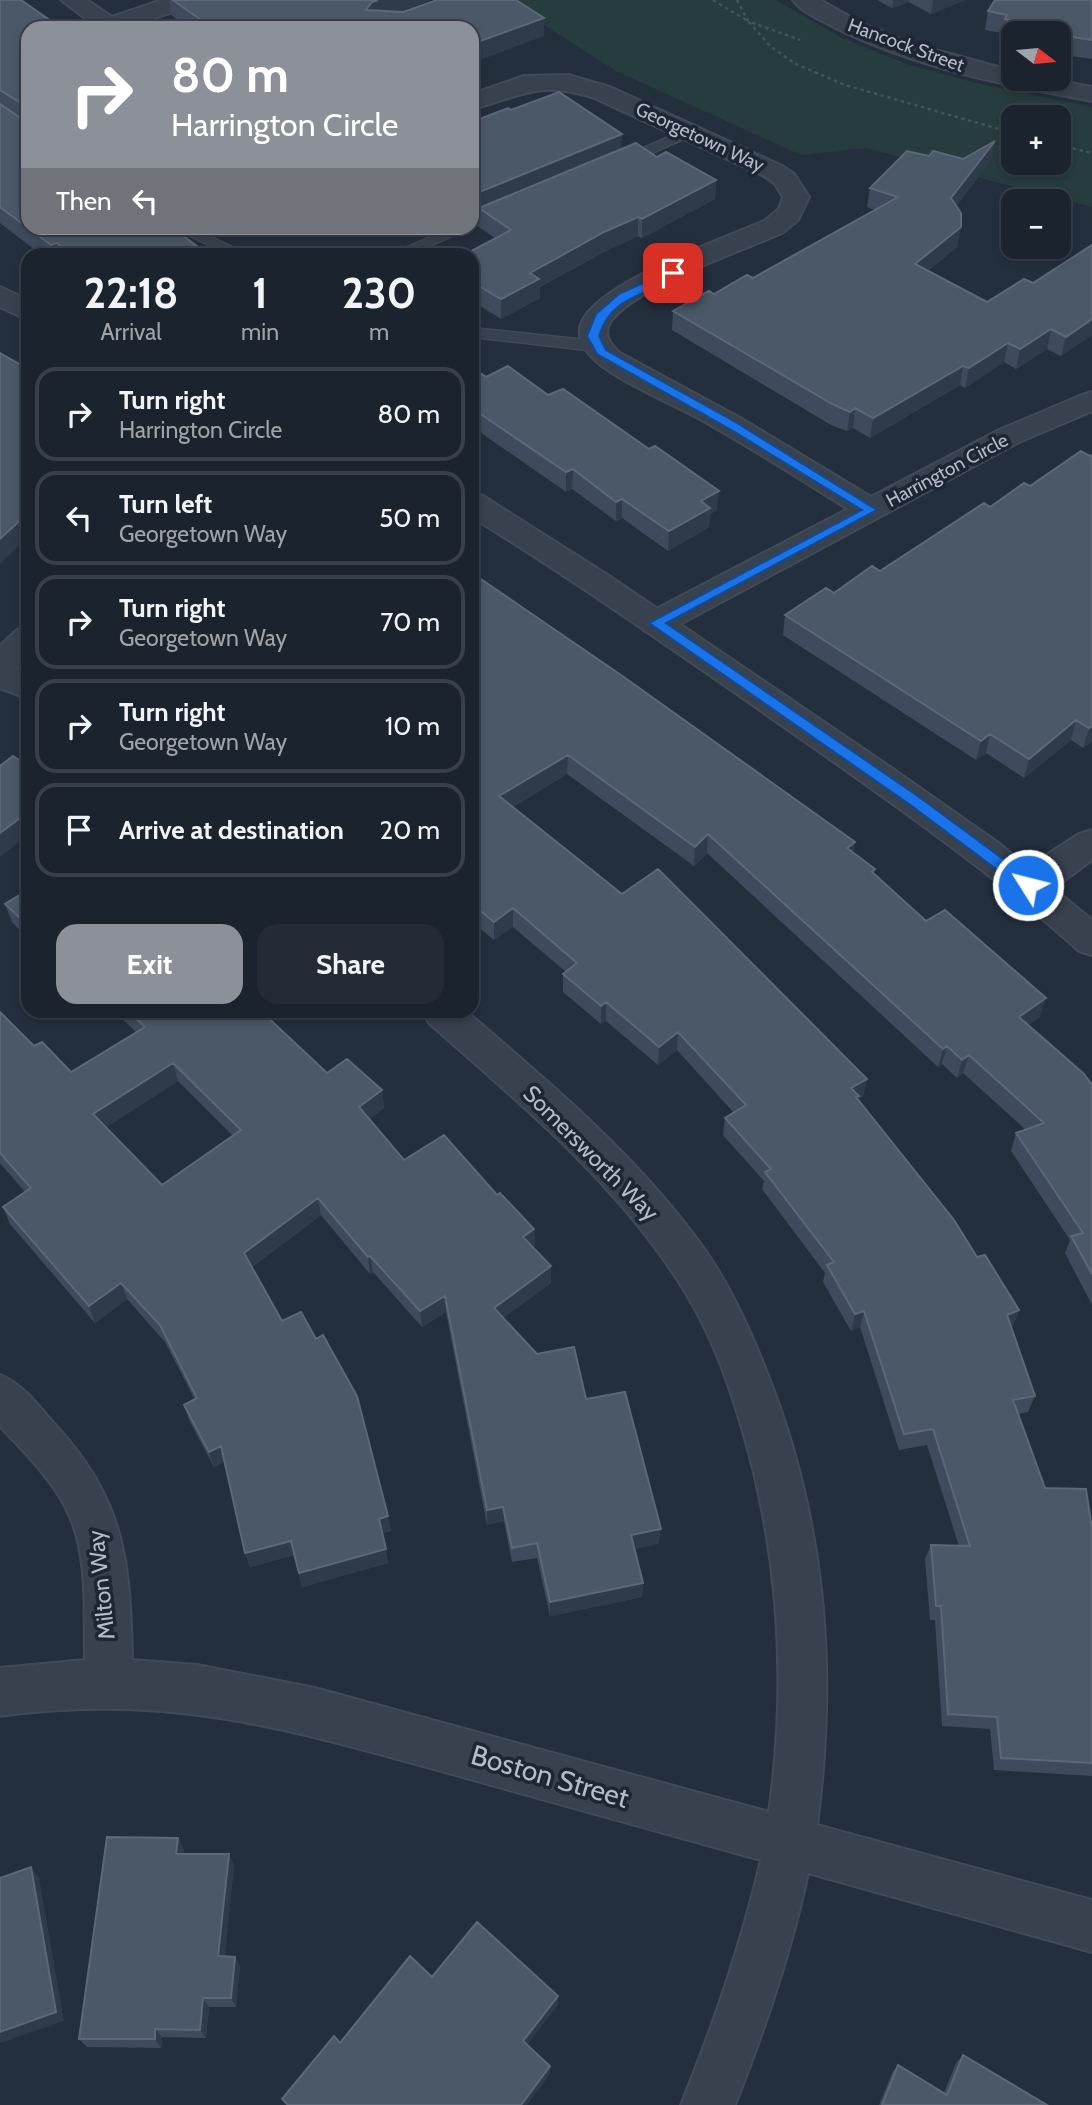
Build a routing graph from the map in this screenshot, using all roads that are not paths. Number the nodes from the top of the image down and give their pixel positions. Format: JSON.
{"nodes":[{"id":1,"x":72,"y":0,"type":"edge"},
{"id":2,"x":185,"y":0,"type":"edge"},
{"id":3,"x":804,"y":0,"type":"edge"},
{"id":4,"x":102,"y":21,"type":"edge"},
{"id":5,"x":127,"y":21,"type":"edge"},
{"id":6,"x":1001,"y":76,"type":"edge"},
{"id":7,"x":1071,"y":90,"type":"edge"},
{"id":8,"x":1092,"y":94,"type":"edge"},
{"id":9,"x":479,"y":99,"type":"edge"},
{"id":10,"x":688,"y":132,"type":"junction"},
{"id":11,"x":610,"y":166,"type":"edge"},
{"id":12,"x":522,"y":202,"type":"edge"},
{"id":13,"x":479,"y":220,"type":"edge"},
{"id":14,"x":197,"y":235,"type":"edge"},
{"id":15,"x":445,"y":235,"type":"edge"},
{"id":16,"x":226,"y":248,"type":"edge"},
{"id":17,"x":413,"y":248,"type":"edge"},
{"id":18,"x":0,"y":295,"type":"edge"},
{"id":19,"x":21,"y":308,"type":"edge"},
{"id":20,"x":479,"y":332,"type":"edge"},
{"id":21,"x":596,"y":345,"type":"junction"},
{"id":22,"x":1092,"y":401,"type":"edge"},
{"id":23,"x":479,"y":508,"type":"edge"},
{"id":24,"x":871,"y":510,"type":"junction"},
{"id":25,"x":656,"y":623,"type":"junction"},
{"id":26,"x":21,"y":645,"type":"edge"},
{"id":27,"x":0,"y":665,"type":"edge"},
{"id":28,"x":0,"y":675,"type":"edge"},
{"id":29,"x":21,"y":685,"type":"edge"},
{"id":30,"x":1092,"y":844,"type":"edge"},
{"id":31,"x":1028,"y":885,"type":"junction"},
{"id":32,"x":1092,"y":941,"type":"edge"},
{"id":33,"x":449,"y":1018,"type":"edge"},
{"id":34,"x":0,"y":1395,"type":"edge"},
{"id":35,"x":109,"y":1681,"type":"junction"},
{"id":36,"x":0,"y":1692,"type":"edge"},
{"id":37,"x":790,"y":1844,"type":"junction"},
{"id":38,"x":1092,"y":1926,"type":"edge"},
{"id":39,"x":708,"y":2105,"type":"edge"}],
"edges":[{"from":1,"to":4,"type":"street"},
{"from":2,"to":5,"type":"street"},
{"from":3,"to":6,"type":"street","name":"Hancock Street"},
{"from":7,"to":8,"type":"street","name":"Hancock Street"},
{"from":9,"to":10,"type":"street","name":"Georgetown Way"},
{"from":10,"to":11,"type":"lane"},
{"from":10,"to":21,"type":"street","name":"Georgetown Way"},
{"from":12,"to":13,"type":"lane"},
{"from":14,"to":16,"type":"lane"},
{"from":15,"to":17,"type":"lane"},
{"from":18,"to":19,"type":"street"},
{"from":20,"to":21,"type":"lane"},
{"from":21,"to":24,"type":"street"},
{"from":22,"to":24,"type":"street","name":"Harrington Circle"},
{"from":23,"to":25,"type":"street"},
{"from":24,"to":25,"type":"street","name":"Harrington Circle"},
{"from":25,"to":31,"type":"street"},
{"from":26,"to":27,"type":"street"},
{"from":28,"to":29,"type":"street"},
{"from":30,"to":31,"type":"street"},
{"from":31,"to":32,"type":"street"},
{"from":33,"to":37,"type":"street","name":"Somersworth Way"},
{"from":34,"to":35,"type":"street","name":"Milton Way"},
{"from":35,"to":36,"type":"street","name":"Boston Street"},
{"from":35,"to":37,"type":"street","name":"Boston Street"},
{"from":37,"to":38,"type":"street","name":"Boston Street"},
{"from":37,"to":39,"type":"street","name":"Somersworth Way"}]}
